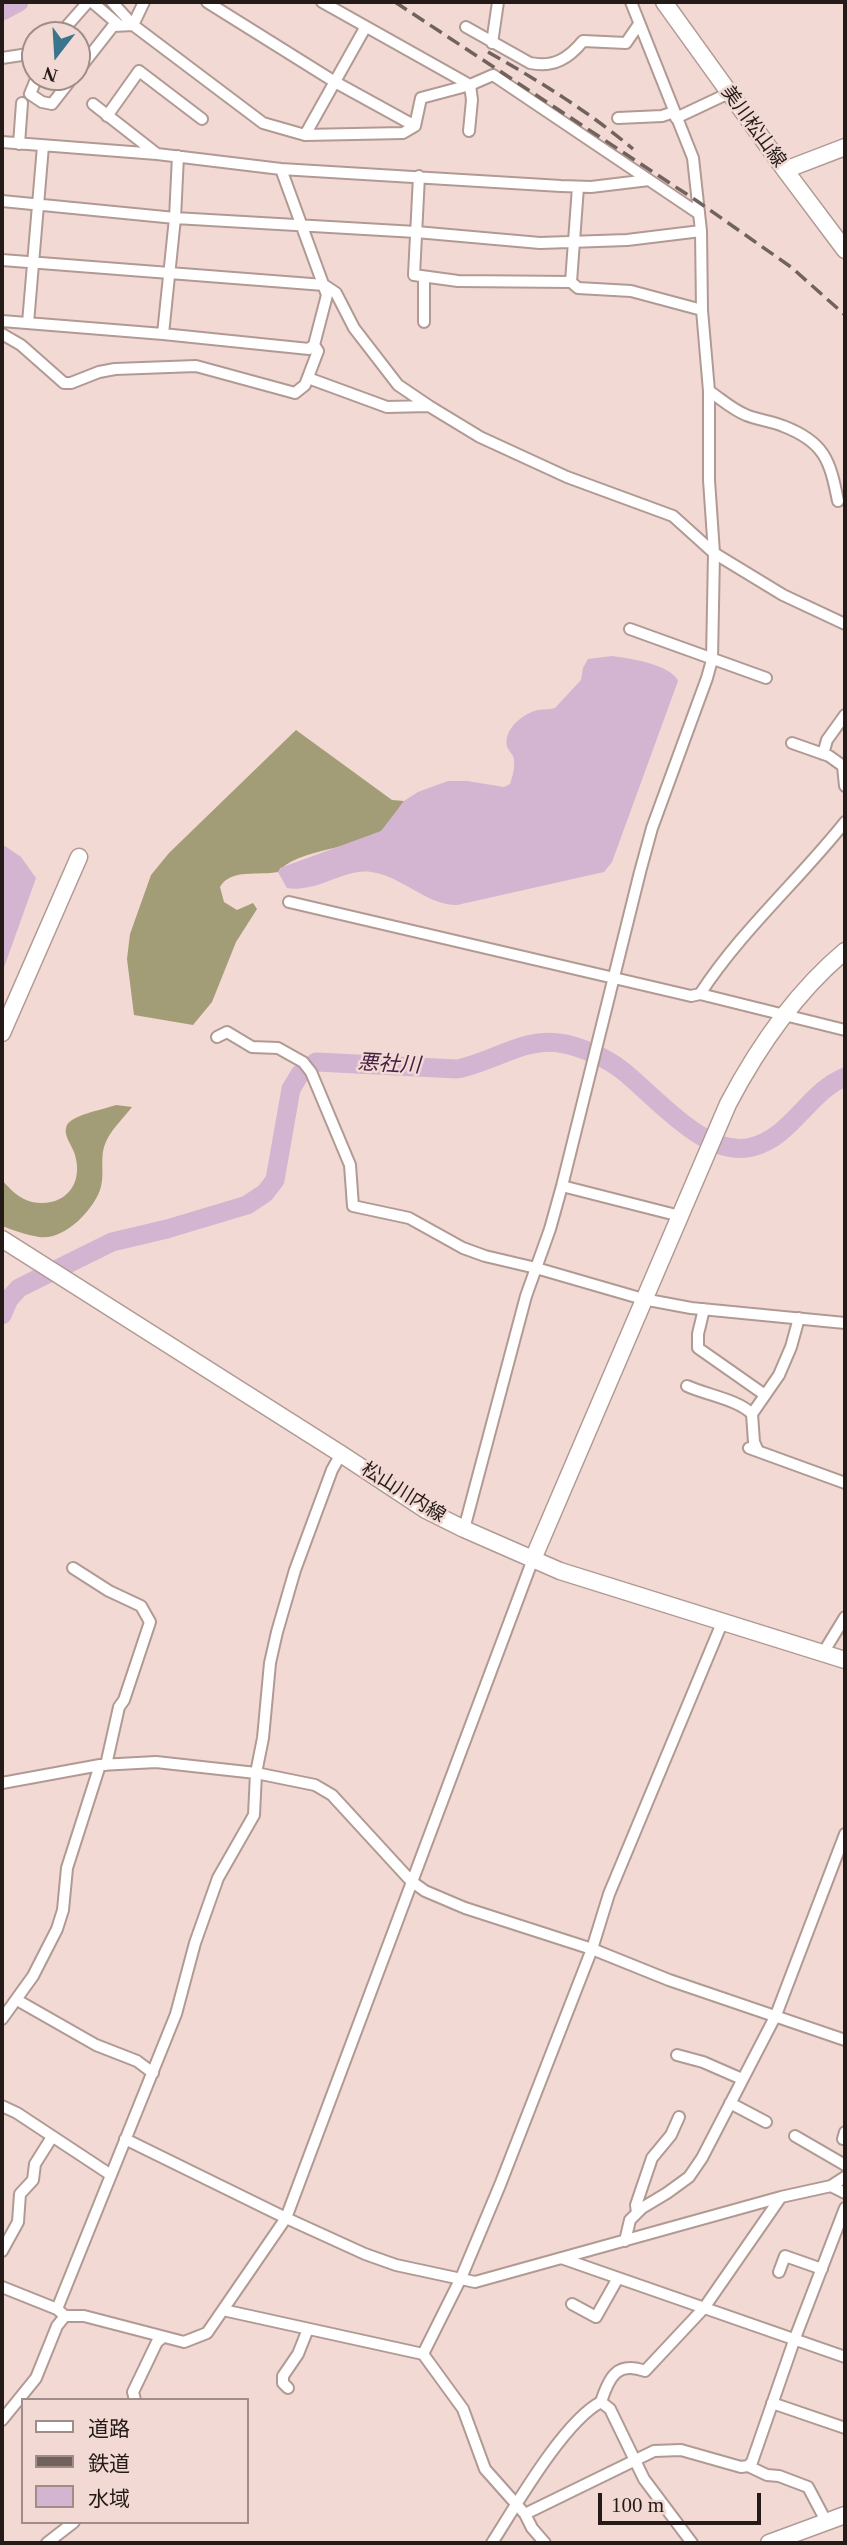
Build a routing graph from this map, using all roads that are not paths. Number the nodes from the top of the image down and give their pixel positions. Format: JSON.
{"nodes":[{"id":1,"x":90,"y":2,"type":"edge"},
{"id":2,"x":113,"y":2,"type":"edge"},
{"id":3,"x":144,"y":2,"type":"edge"},
{"id":4,"x":208,"y":2,"type":"edge"},
{"id":5,"x":322,"y":2,"type":"edge"},
{"id":6,"x":498,"y":2,"type":"edge"},
{"id":7,"x":631,"y":2,"type":"edge"},
{"id":8,"x":664,"y":2,"type":"edge"},
{"id":9,"x":72,"y":21,"type":"edge"},
{"id":10,"x":639,"y":24,"type":"junction"},
{"id":11,"x":119,"y":25,"type":"junction"},
{"id":12,"x":133,"y":25,"type":"junction"},
{"id":13,"x":466,"y":27,"type":"dead end"},
{"id":14,"x":365,"y":28,"type":"junction"},
{"id":15,"x":492,"y":43,"type":"junction"},
{"id":16,"x":91,"y":54,"type":"edge"},
{"id":17,"x":21,"y":55,"type":"edge"},
{"id":18,"x":2,"y":58,"type":"edge"},
{"id":19,"x":335,"y":82,"type":"junction"},
{"id":20,"x":470,"y":85,"type":"junction"},
{"id":21,"x":31,"y":91,"type":"edge"},
{"id":22,"x":62,"y":91,"type":"edge"},
{"id":23,"x":729,"y":93,"type":"junction"},
{"id":24,"x":22,"y":103,"type":"dead end"},
{"id":25,"x":93,"y":104,"type":"dead end"},
{"id":26,"x":675,"y":115,"type":"junction"},
{"id":27,"x":107,"y":116,"type":"junction"},
{"id":28,"x":618,"y":118,"type":"dead end"},
{"id":29,"x":202,"y":120,"type":"dead end"},
{"id":30,"x":415,"y":126,"type":"junction"},
{"id":31,"x":468,"y":131,"type":"dead end"},
{"id":32,"x":305,"y":135,"type":"junction"},
{"id":33,"x":2,"y":142,"type":"edge"},
{"id":34,"x":19,"y":144,"type":"junction"},
{"id":35,"x":43,"y":146,"type":"junction"},
{"id":36,"x":845,"y":147,"type":"edge"},
{"id":37,"x":158,"y":154,"type":"junction"},
{"id":38,"x":178,"y":156,"type":"junction"},
{"id":39,"x":281,"y":169,"type":"junction"},
{"id":40,"x":785,"y":170,"type":"junction"},
{"id":41,"x":419,"y":176,"type":"junction"},
{"id":42,"x":649,"y":180,"type":"junction"},
{"id":43,"x":578,"y":187,"type":"junction"},
{"id":44,"x":2,"y":201,"type":"edge"},
{"id":45,"x":38,"y":205,"type":"junction"},
{"id":46,"x":698,"y":213,"type":"junction"},
{"id":47,"x":175,"y":218,"type":"junction"},
{"id":48,"x":304,"y":228,"type":"junction"},
{"id":49,"x":701,"y":231,"type":"junction"},
{"id":50,"x":416,"y":233,"type":"junction"},
{"id":51,"x":573,"y":243,"type":"junction"},
{"id":52,"x":845,"y":250,"type":"edge"},
{"id":53,"x":2,"y":260,"type":"edge"},
{"id":54,"x":33,"y":263,"type":"junction"},
{"id":55,"x":169,"y":274,"type":"junction"},
{"id":56,"x":424,"y":277,"type":"junction"},
{"id":57,"x":571,"y":282,"type":"junction"},
{"id":58,"x":324,"y":285,"type":"junction"},
{"id":59,"x":702,"y":310,"type":"junction"},
{"id":60,"x":2,"y":321,"type":"edge"},
{"id":61,"x":424,"y":321,"type":"dead end"},
{"id":62,"x":28,"y":323,"type":"junction"},
{"id":63,"x":2,"y":334,"type":"edge"},
{"id":64,"x":163,"y":334,"type":"junction"},
{"id":65,"x":314,"y":345,"type":"junction"},
{"id":66,"x":308,"y":378,"type":"junction"},
{"id":67,"x":709,"y":391,"type":"junction"},
{"id":68,"x":429,"y":406,"type":"junction"},
{"id":69,"x":840,"y":497,"type":"edge"},
{"id":70,"x":714,"y":553,"type":"junction"},
{"id":71,"x":845,"y":624,"type":"edge"},
{"id":72,"x":631,"y":629,"type":"dead end"},
{"id":73,"x":712,"y":660,"type":"junction"},
{"id":74,"x":766,"y":678,"type":"dead end"},
{"id":75,"x":845,"y":715,"type":"edge"},
{"id":76,"x":792,"y":743,"type":"dead end"},
{"id":77,"x":823,"y":754,"type":"junction"},
{"id":78,"x":845,"y":786,"type":"edge"},
{"id":79,"x":845,"y":822,"type":"edge"},
{"id":80,"x":79,"y":857,"type":"dead end"},
{"id":81,"x":289,"y":902,"type":"dead end"},
{"id":82,"x":845,"y":951,"type":"edge"},
{"id":83,"x":613,"y":976,"type":"junction"},
{"id":84,"x":700,"y":995,"type":"junction"},
{"id":85,"x":784,"y":1016,"type":"junction"},
{"id":86,"x":845,"y":1031,"type":"edge"},
{"id":87,"x":2,"y":1033,"type":"edge"},
{"id":88,"x":217,"y":1037,"type":"dead end"},
{"id":89,"x":562,"y":1186,"type":"junction"},
{"id":90,"x":680,"y":1216,"type":"junction"},
{"id":91,"x":2,"y":1239,"type":"edge"},
{"id":92,"x":536,"y":1268,"type":"junction"},
{"id":93,"x":643,"y":1299,"type":"junction"},
{"id":94,"x":704,"y":1309,"type":"junction"},
{"id":95,"x":799,"y":1318,"type":"junction"},
{"id":96,"x":845,"y":1322,"type":"edge"},
{"id":97,"x":687,"y":1385,"type":"dead end"},
{"id":98,"x":765,"y":1395,"type":"junction"},
{"id":99,"x":752,"y":1415,"type":"junction"},
{"id":100,"x":341,"y":1454,"type":"junction"},
{"id":101,"x":845,"y":1482,"type":"edge"},
{"id":102,"x":464,"y":1529,"type":"junction"},
{"id":103,"x":533,"y":1559,"type":"junction"},
{"id":104,"x":73,"y":1568,"type":"dead end"},
{"id":105,"x":845,"y":1617,"type":"edge"},
{"id":106,"x":722,"y":1623,"type":"junction"},
{"id":107,"x":823,"y":1653,"type":"junction"},
{"id":108,"x":845,"y":1660,"type":"edge"},
{"id":109,"x":103,"y":1765,"type":"junction"},
{"id":110,"x":256,"y":1773,"type":"junction"},
{"id":111,"x":2,"y":1783,"type":"edge"},
{"id":112,"x":845,"y":1834,"type":"edge"},
{"id":113,"x":411,"y":1881,"type":"junction"},
{"id":114,"x":592,"y":1949,"type":"junction"},
{"id":115,"x":17,"y":2000,"type":"junction"},
{"id":116,"x":776,"y":2015,"type":"junction"},
{"id":117,"x":2,"y":2019,"type":"edge"},
{"id":118,"x":845,"y":2040,"type":"edge"},
{"id":119,"x":677,"y":2055,"type":"dead end"},
{"id":120,"x":153,"y":2073,"type":"junction"},
{"id":121,"x":743,"y":2079,"type":"junction"},
{"id":122,"x":730,"y":2103,"type":"junction"},
{"id":123,"x":2,"y":2106,"type":"edge"},
{"id":124,"x":679,"y":2117,"type":"dead end"},
{"id":125,"x":766,"y":2122,"type":"dead end"},
{"id":126,"x":795,"y":2136,"type":"dead end"},
{"id":127,"x":52,"y":2137,"type":"junction"},
{"id":128,"x":125,"y":2139,"type":"junction"},
{"id":129,"x":845,"y":2165,"type":"edge"},
{"id":130,"x":111,"y":2175,"type":"junction"},
{"id":131,"x":845,"y":2177,"type":"edge"},
{"id":132,"x":831,"y":2186,"type":"junction"},
{"id":133,"x":845,"y":2193,"type":"edge"},
{"id":134,"x":781,"y":2197,"type":"junction"},
{"id":135,"x":845,"y":2208,"type":"edge"},
{"id":136,"x":637,"y":2213,"type":"junction"},
{"id":137,"x":286,"y":2218,"type":"junction"},
{"id":138,"x":625,"y":2241,"type":"junction"},
{"id":139,"x":2,"y":2251,"type":"edge"},
{"id":140,"x":561,"y":2258,"type":"junction"},
{"id":141,"x":822,"y":2269,"type":"junction"},
{"id":142,"x":779,"y":2272,"type":"dead end"},
{"id":143,"x":461,"y":2278,"type":"junction"},
{"id":144,"x":618,"y":2278,"type":"junction"},
{"id":145,"x":2,"y":2287,"type":"edge"},
{"id":146,"x":572,"y":2304,"type":"dead end"},
{"id":147,"x":704,"y":2308,"type":"junction"},
{"id":148,"x":223,"y":2310,"type":"junction"},
{"id":149,"x":61,"y":2313,"type":"junction"},
{"id":150,"x":308,"y":2329,"type":"junction"},
{"id":151,"x":162,"y":2337,"type":"junction"},
{"id":152,"x":795,"y":2338,"type":"junction"},
{"id":153,"x":423,"y":2354,"type":"junction"},
{"id":154,"x":845,"y":2357,"type":"edge"},
{"id":155,"x":288,"y":2388,"type":"dead end"},
{"id":156,"x":134,"y":2398,"type":"edge"},
{"id":157,"x":601,"y":2402,"type":"junction"},
{"id":158,"x":772,"y":2403,"type":"junction"},
{"id":159,"x":2,"y":2420,"type":"edge"},
{"id":160,"x":845,"y":2428,"type":"edge"},
{"id":161,"x":635,"y":2461,"type":"junction"},
{"id":162,"x":748,"y":2466,"type":"junction"},
{"id":163,"x":516,"y":2505,"type":"junction"},
{"id":164,"x":524,"y":2514,"type":"junction"},
{"id":165,"x":845,"y":2515,"type":"edge"},
{"id":166,"x":826,"y":2521,"type":"junction"},
{"id":167,"x":71,"y":2524,"type":"edge"},
{"id":168,"x":47,"y":2543,"type":"edge"},
{"id":169,"x":492,"y":2543,"type":"edge"},
{"id":170,"x":545,"y":2543,"type":"edge"},
{"id":171,"x":692,"y":2543,"type":"edge"},
{"id":172,"x":769,"y":2543,"type":"edge"}],
"edges":[{"from":1,"to":9,"type":"street"},
{"from":1,"to":11,"type":"street"},
{"from":2,"to":12,"type":"street"},
{"from":3,"to":12,"type":"street"},
{"from":4,"to":19,"type":"street"},
{"from":5,"to":14,"type":"street"},
{"from":6,"to":15,"type":"street"},
{"from":7,"to":10,"type":"street"},
{"from":8,"to":23,"type":"main road","name":"美川松山線"},
{"from":10,"to":15,"type":"street"},
{"from":10,"to":26,"type":"street"},
{"from":11,"to":12,"type":"street"},
{"from":11,"to":16,"type":"street"},
{"from":12,"to":32,"type":"street"},
{"from":13,"to":15,"type":"street"},
{"from":14,"to":19,"type":"street"},
{"from":14,"to":20,"type":"street"},
{"from":17,"to":18,"type":"street"},
{"from":19,"to":30,"type":"street"},
{"from":19,"to":32,"type":"street"},
{"from":20,"to":30,"type":"street"},
{"from":20,"to":31,"type":"street"},
{"from":20,"to":42,"type":"street"},
{"from":21,"to":22,"type":"street"},
{"from":23,"to":26,"type":"street"},
{"from":23,"to":40,"type":"main road","name":"美川松山線"},
{"from":24,"to":34,"type":"street"},
{"from":25,"to":27,"type":"street"},
{"from":26,"to":28,"type":"street"},
{"from":26,"to":46,"type":"street"},
{"from":27,"to":29,"type":"street"},
{"from":27,"to":37,"type":"street"},
{"from":30,"to":32,"type":"street"},
{"from":33,"to":34,"type":"street"},
{"from":34,"to":35,"type":"street"},
{"from":35,"to":37,"type":"street"},
{"from":35,"to":45,"type":"street"},
{"from":36,"to":40,"type":"main road"},
{"from":37,"to":38,"type":"street"},
{"from":38,"to":39,"type":"street"},
{"from":38,"to":47,"type":"street"},
{"from":39,"to":41,"type":"street"},
{"from":39,"to":48,"type":"street"},
{"from":40,"to":52,"type":"main road","name":"美川松山線"},
{"from":41,"to":43,"type":"street"},
{"from":41,"to":50,"type":"street"},
{"from":42,"to":43,"type":"street"},
{"from":42,"to":46,"type":"street"},
{"from":43,"to":51,"type":"street"},
{"from":44,"to":45,"type":"street"},
{"from":45,"to":47,"type":"street"},
{"from":45,"to":54,"type":"street"},
{"from":46,"to":49,"type":"street"},
{"from":47,"to":48,"type":"street"},
{"from":47,"to":55,"type":"street"},
{"from":48,"to":50,"type":"street"},
{"from":48,"to":58,"type":"street"},
{"from":49,"to":51,"type":"street"},
{"from":49,"to":59,"type":"street"},
{"from":50,"to":51,"type":"street"},
{"from":50,"to":56,"type":"street"},
{"from":51,"to":57,"type":"street"},
{"from":53,"to":54,"type":"street"},
{"from":54,"to":55,"type":"street"},
{"from":54,"to":62,"type":"street"},
{"from":55,"to":58,"type":"street"},
{"from":55,"to":64,"type":"street"},
{"from":56,"to":57,"type":"street"},
{"from":56,"to":61,"type":"street"},
{"from":57,"to":59,"type":"street"},
{"from":58,"to":65,"type":"street"},
{"from":58,"to":68,"type":"street"},
{"from":59,"to":67,"type":"street"},
{"from":60,"to":62,"type":"street"},
{"from":62,"to":64,"type":"street"},
{"from":63,"to":66,"type":"street"},
{"from":64,"to":65,"type":"street"},
{"from":65,"to":66,"type":"street"},
{"from":66,"to":68,"type":"street"},
{"from":67,"to":69,"type":"street"},
{"from":67,"to":70,"type":"street"},
{"from":68,"to":70,"type":"street"},
{"from":70,"to":71,"type":"street"},
{"from":70,"to":73,"type":"street"},
{"from":72,"to":73,"type":"street"},
{"from":73,"to":74,"type":"street"},
{"from":73,"to":83,"type":"street"},
{"from":75,"to":77,"type":"street"},
{"from":76,"to":77,"type":"street"},
{"from":77,"to":78,"type":"street"},
{"from":79,"to":84,"type":"street"},
{"from":80,"to":87,"type":"main road"},
{"from":81,"to":83,"type":"street"},
{"from":82,"to":85,"type":"main road"},
{"from":83,"to":84,"type":"street"},
{"from":83,"to":89,"type":"street"},
{"from":84,"to":85,"type":"street"},
{"from":85,"to":86,"type":"street"},
{"from":85,"to":90,"type":"main road"},
{"from":88,"to":92,"type":"street"},
{"from":89,"to":90,"type":"street"},
{"from":89,"to":92,"type":"street"},
{"from":90,"to":93,"type":"main road"},
{"from":91,"to":100,"type":"main road","name":"松山川内線"},
{"from":92,"to":93,"type":"street"},
{"from":92,"to":102,"type":"street"},
{"from":93,"to":94,"type":"street"},
{"from":93,"to":103,"type":"main road"},
{"from":94,"to":95,"type":"street"},
{"from":94,"to":98,"type":"street"},
{"from":95,"to":96,"type":"street"},
{"from":95,"to":98,"type":"street"},
{"from":97,"to":99,"type":"street"},
{"from":98,"to":99,"type":"street"},
{"from":99,"to":101,"type":"street"},
{"from":100,"to":102,"type":"main road","name":"松山川内線"},
{"from":100,"to":110,"type":"street"},
{"from":102,"to":103,"type":"main road","name":"松山川内線"},
{"from":103,"to":106,"type":"main road","name":"松山川内線"},
{"from":103,"to":113,"type":"street"},
{"from":104,"to":109,"type":"street"},
{"from":105,"to":107,"type":"street"},
{"from":106,"to":107,"type":"main road","name":"松山川内線"},
{"from":106,"to":114,"type":"street"},
{"from":107,"to":108,"type":"main road","name":"松山川内線"},
{"from":109,"to":110,"type":"street"},
{"from":109,"to":111,"type":"street"},
{"from":109,"to":115,"type":"street"},
{"from":110,"to":113,"type":"street"},
{"from":110,"to":120,"type":"street"},
{"from":112,"to":116,"type":"street"},
{"from":113,"to":114,"type":"street"},
{"from":113,"to":137,"type":"street"},
{"from":114,"to":116,"type":"street"},
{"from":114,"to":143,"type":"street"},
{"from":115,"to":117,"type":"street"},
{"from":115,"to":120,"type":"street"},
{"from":116,"to":118,"type":"street"},
{"from":116,"to":121,"type":"street"},
{"from":119,"to":121,"type":"street"},
{"from":120,"to":128,"type":"street"},
{"from":121,"to":122,"type":"street"},
{"from":122,"to":125,"type":"street"},
{"from":122,"to":136,"type":"street"},
{"from":123,"to":127,"type":"street"},
{"from":124,"to":136,"type":"street"},
{"from":126,"to":129,"type":"street"},
{"from":127,"to":130,"type":"street"},
{"from":127,"to":139,"type":"street"},
{"from":128,"to":130,"type":"street"},
{"from":128,"to":137,"type":"street"},
{"from":130,"to":149,"type":"street"},
{"from":131,"to":132,"type":"street"},
{"from":132,"to":133,"type":"street"},
{"from":132,"to":134,"type":"street"},
{"from":134,"to":138,"type":"street"},
{"from":134,"to":147,"type":"street"},
{"from":135,"to":141,"type":"street"},
{"from":136,"to":138,"type":"street"},
{"from":137,"to":143,"type":"street"},
{"from":137,"to":148,"type":"street"},
{"from":138,"to":140,"type":"street"},
{"from":140,"to":143,"type":"street"},
{"from":140,"to":144,"type":"street"},
{"from":141,"to":142,"type":"street"},
{"from":141,"to":152,"type":"street"},
{"from":143,"to":153,"type":"street"},
{"from":144,"to":146,"type":"street"},
{"from":144,"to":147,"type":"street"},
{"from":145,"to":149,"type":"street"},
{"from":147,"to":152,"type":"street"},
{"from":147,"to":157,"type":"street"},
{"from":148,"to":150,"type":"street"},
{"from":148,"to":151,"type":"street"},
{"from":149,"to":151,"type":"street"},
{"from":149,"to":159,"type":"street"},
{"from":150,"to":153,"type":"street"},
{"from":150,"to":155,"type":"street"},
{"from":151,"to":156,"type":"street"},
{"from":152,"to":154,"type":"street"},
{"from":152,"to":158,"type":"street"},
{"from":153,"to":163,"type":"street"},
{"from":157,"to":161,"type":"street"},
{"from":157,"to":163,"type":"street"},
{"from":158,"to":160,"type":"street"},
{"from":158,"to":162,"type":"street"},
{"from":161,"to":162,"type":"street"},
{"from":161,"to":164,"type":"street"},
{"from":161,"to":171,"type":"street"},
{"from":162,"to":166,"type":"street"},
{"from":163,"to":164,"type":"street"},
{"from":163,"to":169,"type":"street"},
{"from":164,"to":170,"type":"street"},
{"from":165,"to":166,"type":"main road"},
{"from":166,"to":172,"type":"main road"},
{"from":167,"to":168,"type":"street"}]}
